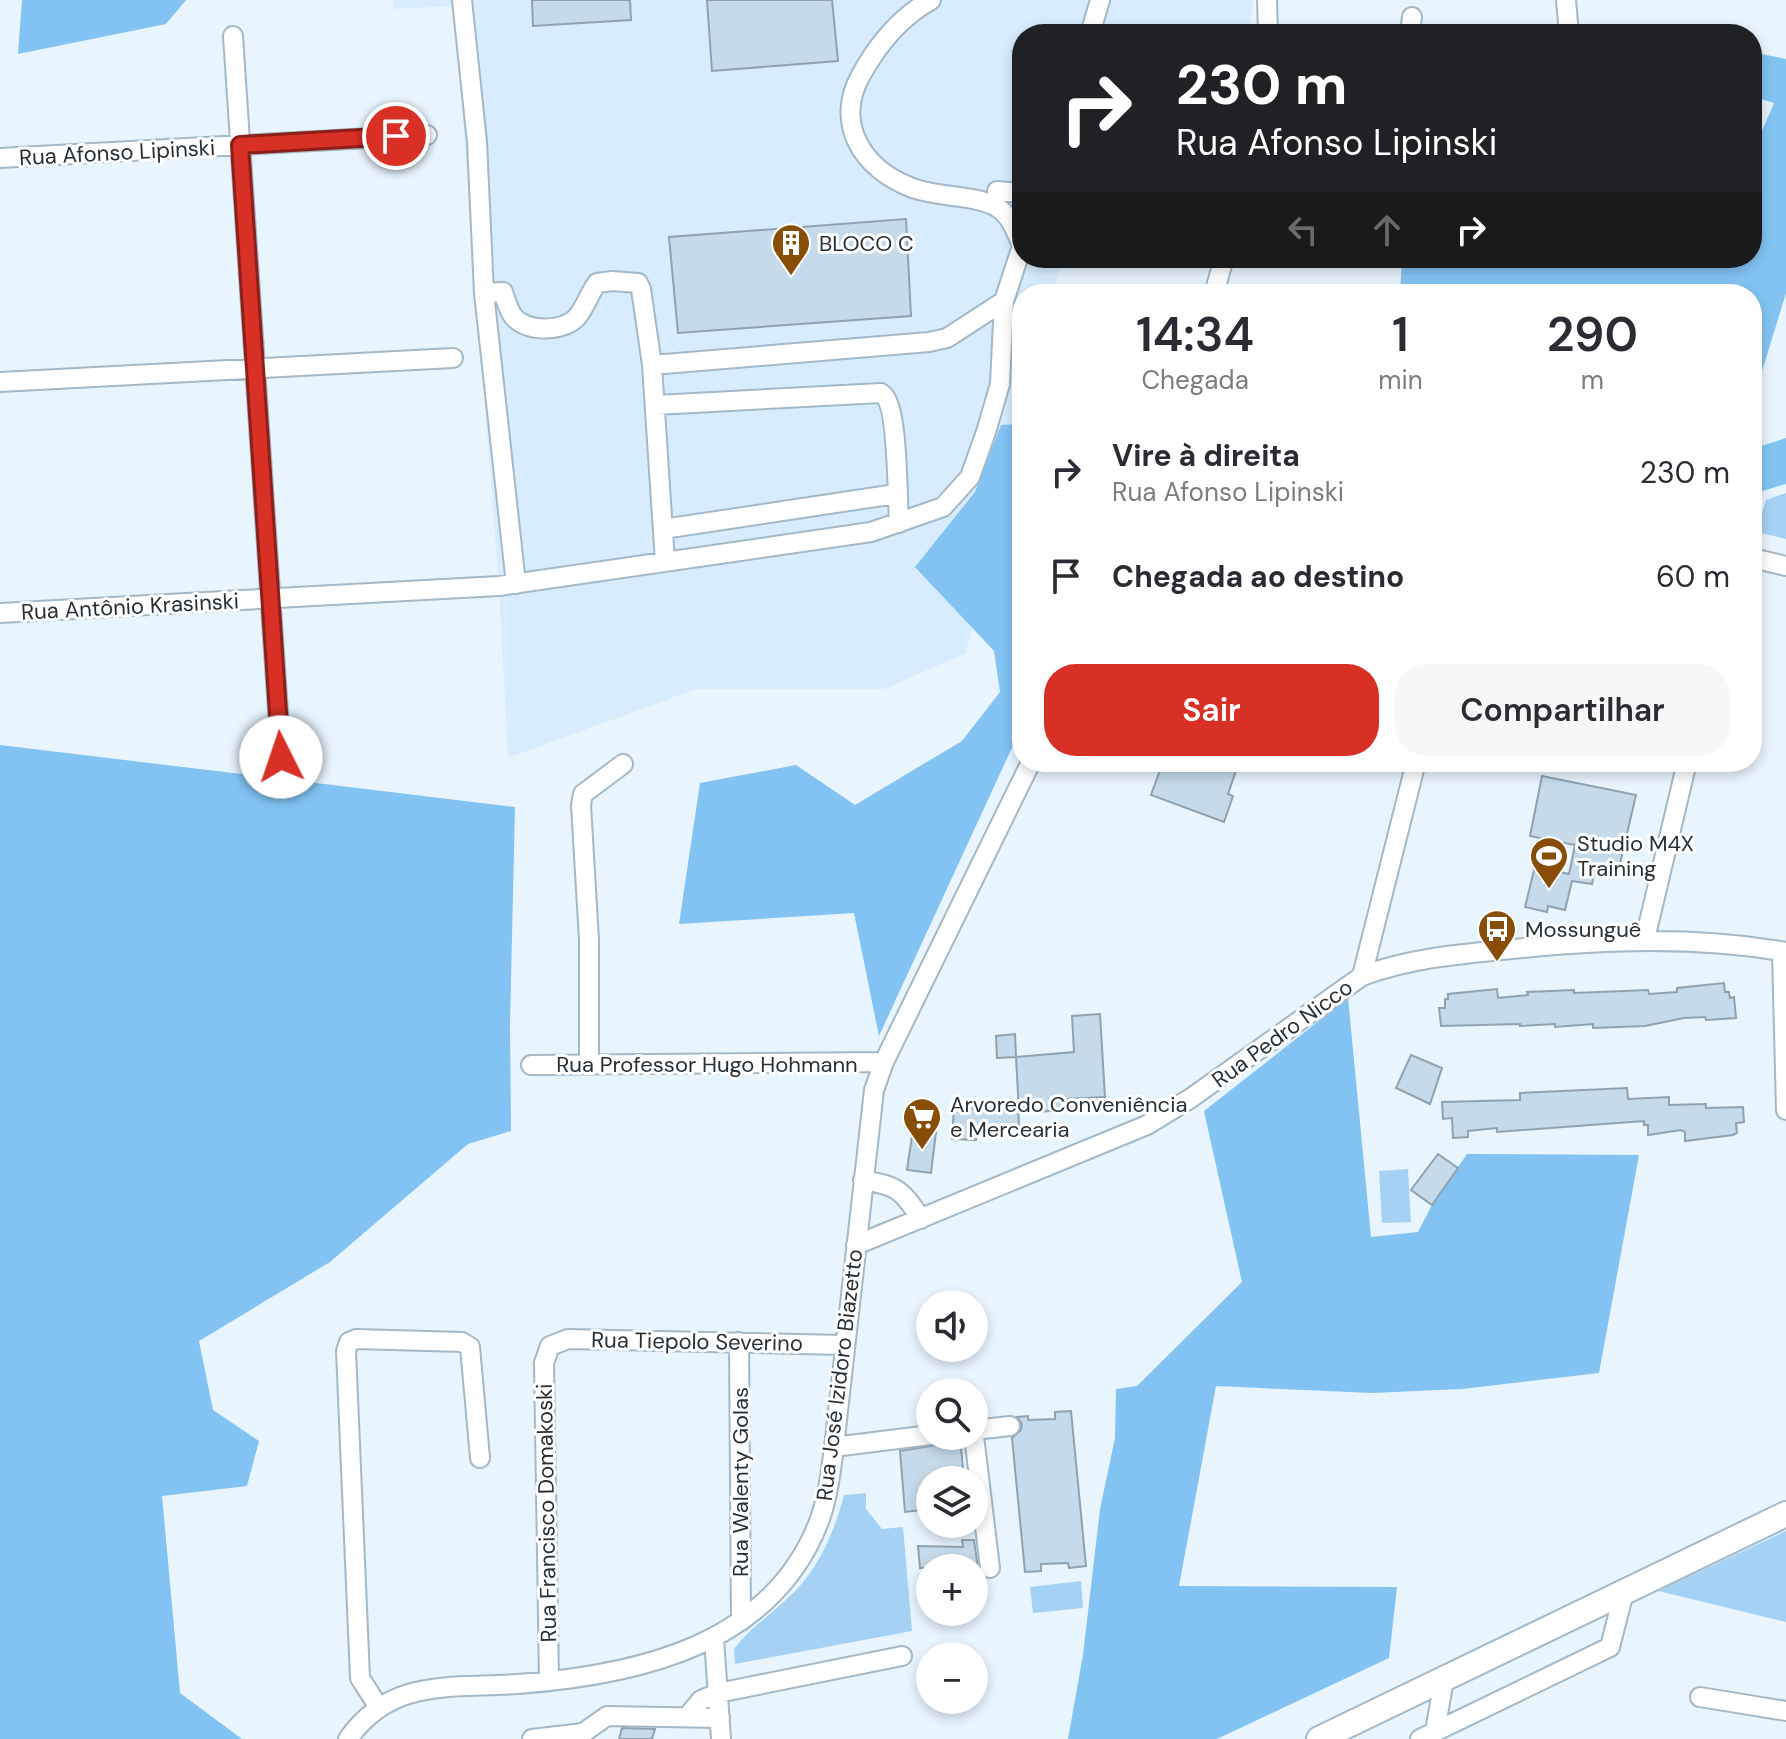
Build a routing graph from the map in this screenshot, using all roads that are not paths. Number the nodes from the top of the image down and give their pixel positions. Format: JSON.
{"nodes":[{"id":1,"x":462,"y":0,"type":"edge"},
{"id":2,"x":931,"y":0,"type":"edge"},
{"id":3,"x":1100,"y":0,"type":"edge"},
{"id":4,"x":1267,"y":0,"type":"edge"},
{"id":5,"x":1566,"y":0,"type":"edge"},
{"id":6,"x":1093,"y":24,"type":"edge"},
{"id":7,"x":1268,"y":24,"type":"edge"},
{"id":8,"x":1568,"y":24,"type":"edge"},
{"id":9,"x":233,"y":36,"type":"dead end"},
{"id":10,"x":427,"y":135,"type":"dead end"},
{"id":11,"x":240,"y":145,"type":"junction"},
{"id":12,"x":0,"y":158,"type":"edge"},
{"id":13,"x":997,"y":191,"type":"dead end"},
{"id":14,"x":1012,"y":192,"type":"edge"},
{"id":15,"x":1012,"y":224,"type":"edge"},
{"id":16,"x":1015,"y":268,"type":"edge"},
{"id":17,"x":484,"y":293,"type":"junction"},
{"id":18,"x":1004,"y":301,"type":"junction"},
{"id":19,"x":453,"y":358,"type":"dead end"},
{"id":20,"x":652,"y":365,"type":"junction"},
{"id":21,"x":255,"y":369,"type":"junction"},
{"id":22,"x":0,"y":382,"type":"edge"},
{"id":23,"x":656,"y":405,"type":"junction"},
{"id":24,"x":896,"y":494,"type":"junction"},
{"id":25,"x":899,"y":523,"type":"junction"},
{"id":26,"x":663,"y":529,"type":"junction"},
{"id":27,"x":1762,"y":560,"type":"edge"},
{"id":28,"x":665,"y":562,"type":"junction"},
{"id":29,"x":1786,"y":566,"type":"edge"},
{"id":30,"x":508,"y":585,"type":"junction"},
{"id":31,"x":270,"y":598,"type":"junction"},
{"id":32,"x":0,"y":613,"type":"edge"},
{"id":33,"x":281,"y":757,"type":"dead end"},
{"id":34,"x":623,"y":764,"type":"dead end"},
{"id":35,"x":1026,"y":772,"type":"edge"},
{"id":36,"x":1413,"y":772,"type":"edge"},
{"id":37,"x":1685,"y":772,"type":"edge"},
{"id":38,"x":1645,"y":939,"type":"junction"},
{"id":39,"x":1784,"y":952,"type":"edge"},
{"id":40,"x":1362,"y":976,"type":"junction"},
{"id":41,"x":884,"y":1062,"type":"junction"},
{"id":42,"x":531,"y":1065,"type":"dead end"},
{"id":43,"x":589,"y":1065,"type":"junction"},
{"id":44,"x":1786,"y":1110,"type":"edge"},
{"id":45,"x":863,"y":1180,"type":"junction"},
{"id":46,"x":921,"y":1219,"type":"junction"},
{"id":47,"x":856,"y":1245,"type":"junction"},
{"id":48,"x":739,"y":1342,"type":"junction"},
{"id":49,"x":845,"y":1345,"type":"junction"},
{"id":50,"x":550,"y":1346,"type":"joint"},
{"id":51,"x":1010,"y":1426,"type":"dead end"},
{"id":52,"x":988,"y":1428,"type":"edge"},
{"id":53,"x":916,"y":1437,"type":"edge"},
{"id":54,"x":834,"y":1447,"type":"junction"},
{"id":55,"x":976,"y":1450,"type":"edge"},
{"id":56,"x":480,"y":1458,"type":"dead end"},
{"id":57,"x":1786,"y":1514,"type":"edge"},
{"id":58,"x":990,"y":1568,"type":"dead end"},
{"id":59,"x":1624,"y":1592,"type":"junction"},
{"id":60,"x":741,"y":1621,"type":"junction"},
{"id":61,"x":714,"y":1639,"type":"junction"},
{"id":62,"x":902,"y":1656,"type":"dead end"},
{"id":63,"x":1444,"y":1679,"type":"junction"},
{"id":64,"x":549,"y":1681,"type":"junction"},
{"id":65,"x":718,"y":1693,"type":"junction"},
{"id":66,"x":1700,"y":1697,"type":"dead end"},
{"id":67,"x":378,"y":1706,"type":"junction"},
{"id":68,"x":1786,"y":1711,"type":"edge"},
{"id":69,"x":688,"y":1716,"type":"junction"},
{"id":70,"x":666,"y":1718,"type":"junction"},
{"id":71,"x":720,"y":1718,"type":"junction"},
{"id":72,"x":1427,"y":1736,"type":"edge"},
{"id":73,"x":348,"y":1739,"type":"edge"},
{"id":74,"x":532,"y":1739,"type":"edge"},
{"id":75,"x":665,"y":1739,"type":"edge"},
{"id":76,"x":721,"y":1739,"type":"edge"},
{"id":77,"x":1319,"y":1739,"type":"edge"}],
"edges":[{"from":1,"to":17,"type":"street"},
{"from":2,"to":15,"type":"street"},
{"from":3,"to":6,"type":"street"},
{"from":4,"to":7,"type":"street"},
{"from":5,"to":8,"type":"street"},
{"from":9,"to":11,"type":"street"},
{"from":10,"to":11,"type":"street","name":"Rua Afonso Lipinski"},
{"from":11,"to":12,"type":"street","name":"Rua Afonso Lipinski"},
{"from":11,"to":21,"type":"street"},
{"from":13,"to":14,"type":"street"},
{"from":16,"to":18,"type":"street","name":"Rua Antônio Krasinski"},
{"from":17,"to":20,"type":"street"},
{"from":17,"to":30,"type":"street"},
{"from":18,"to":20,"type":"street"},
{"from":18,"to":25,"type":"street","name":"Rua Antônio Krasinski"},
{"from":19,"to":21,"type":"street"},
{"from":20,"to":23,"type":"street"},
{"from":21,"to":22,"type":"street"},
{"from":21,"to":31,"type":"street"},
{"from":23,"to":24,"type":"street"},
{"from":23,"to":26,"type":"street"},
{"from":24,"to":25,"type":"street"},
{"from":24,"to":26,"type":"street"},
{"from":25,"to":28,"type":"street","name":"Rua Antônio Krasinski"},
{"from":26,"to":28,"type":"street"},
{"from":27,"to":29,"type":"street"},
{"from":28,"to":30,"type":"street","name":"Rua Antônio Krasinski"},
{"from":30,"to":31,"type":"street","name":"Rua Antônio Krasinski"},
{"from":31,"to":32,"type":"street","name":"Rua Antônio Krasinski"},
{"from":31,"to":33,"type":"street"},
{"from":34,"to":43,"type":"street"},
{"from":35,"to":41,"type":"street","name":"Rua José Izidoro Biazetto"},
{"from":36,"to":40,"type":"street"},
{"from":37,"to":38,"type":"street"},
{"from":38,"to":39,"type":"street","name":"Rua Pedro Nicco"},
{"from":38,"to":40,"type":"street","name":"Rua Pedro Nicco"},
{"from":39,"to":44,"type":"street"},
{"from":40,"to":46,"type":"street","name":"Rua Pedro Nicco"},
{"from":41,"to":43,"type":"street","name":"Rua Professor Hugo Hohmann"},
{"from":41,"to":45,"type":"street","name":"Rua José Izidoro Biazetto"},
{"from":42,"to":43,"type":"street","name":"Rua Professor Hugo Hohmann"},
{"from":45,"to":46,"type":"street"},
{"from":45,"to":47,"type":"street","name":"Rua José Izidoro Biazetto"},
{"from":46,"to":47,"type":"street","name":"Rua Pedro Nicco"},
{"from":47,"to":49,"type":"street","name":"Rua José Izidoro Biazetto"},
{"from":48,"to":49,"type":"street","name":"Rua Tiepolo Severino"},
{"from":48,"to":50,"type":"street","name":"Rua Tiepolo Severino"},
{"from":48,"to":60,"type":"street","name":"Rua Walenty Golas"},
{"from":49,"to":54,"type":"street","name":"Rua José Izidoro Biazetto"},
{"from":50,"to":64,"type":"street","name":"Rua Francisco Domakoski"},
{"from":51,"to":52,"type":"street"},
{"from":53,"to":54,"type":"street"},
{"from":54,"to":60,"type":"street","name":"Rua José Izidoro Biazetto"},
{"from":55,"to":58,"type":"street"},
{"from":56,"to":67,"type":"street"},
{"from":57,"to":59,"type":"main road"},
{"from":59,"to":63,"type":"main road"},
{"from":59,"to":72,"type":"street"},
{"from":60,"to":61,"type":"street","name":"Rua José Izidoro Biazetto"},
{"from":61,"to":64,"type":"street","name":"Rua José Izidoro Biazetto"},
{"from":61,"to":65,"type":"street"},
{"from":62,"to":65,"type":"street"},
{"from":63,"to":72,"type":"street"},
{"from":63,"to":77,"type":"main road"},
{"from":64,"to":67,"type":"street","name":"Rua José Izidoro Biazetto"},
{"from":65,"to":69,"type":"street"},
{"from":65,"to":71,"type":"street"},
{"from":66,"to":68,"type":"street"},
{"from":67,"to":73,"type":"street","name":"Rua José Izidoro Biazetto"},
{"from":69,"to":70,"type":"street"},
{"from":69,"to":71,"type":"street"},
{"from":70,"to":74,"type":"street"},
{"from":70,"to":75,"type":"street"},
{"from":71,"to":76,"type":"street"}]}
